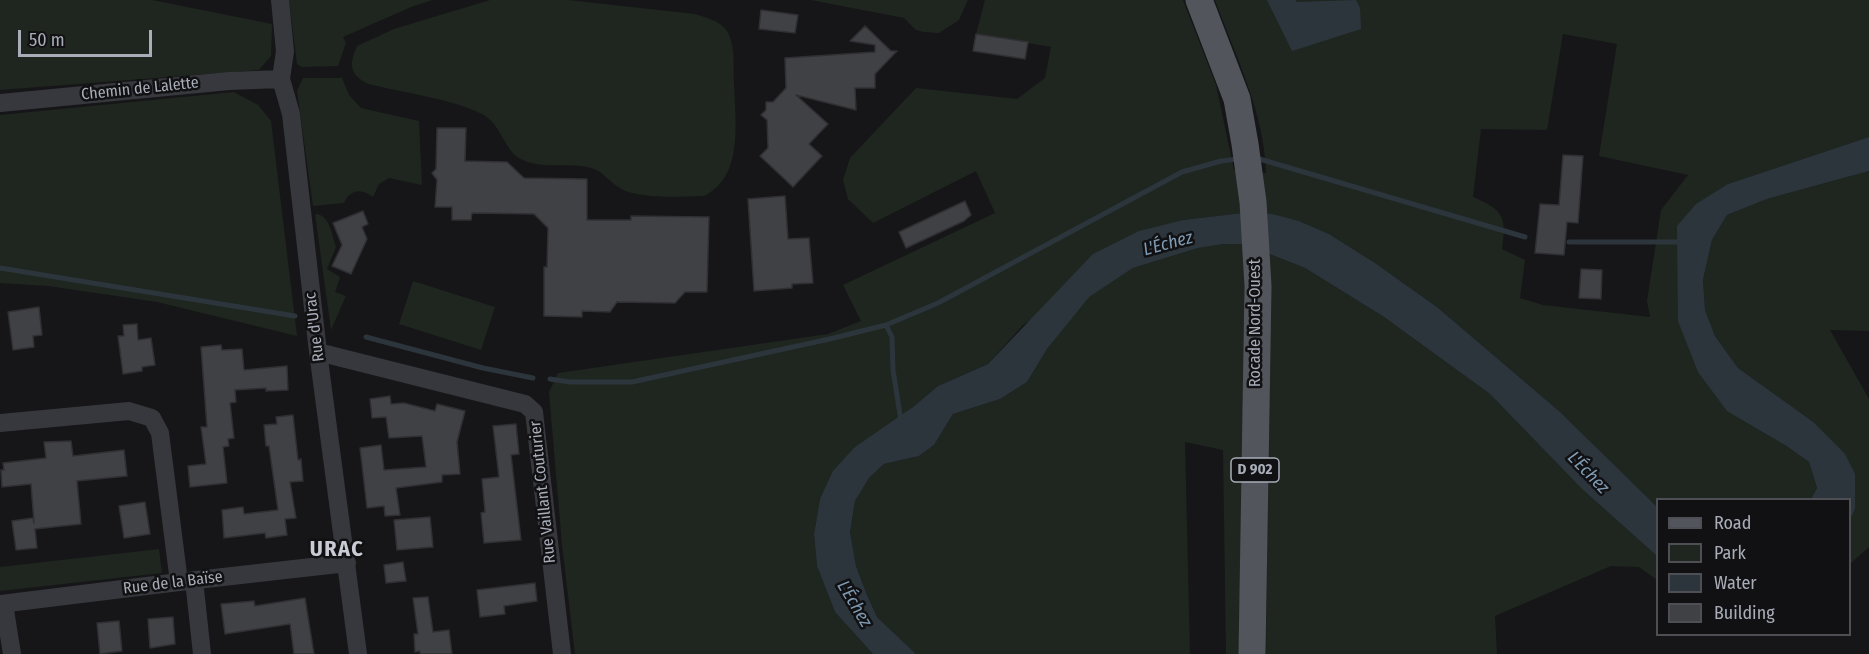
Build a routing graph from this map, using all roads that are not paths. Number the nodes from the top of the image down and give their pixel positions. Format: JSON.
{"nodes":[{"id":1,"x":280,"y":0,"type":"edge"},
{"id":2,"x":1199,"y":0,"type":"edge"},
{"id":3,"x":281,"y":79,"type":"junction"},
{"id":4,"x":0,"y":103,"type":"edge"},
{"id":5,"x":318,"y":352,"type":"junction"},
{"id":6,"x":0,"y":423,"type":"edge"},
{"id":7,"x":347,"y":563,"type":"junction"},
{"id":8,"x":187,"y":581,"type":"junction"},
{"id":9,"x":2,"y":604,"type":"edge"},
{"id":10,"x":12,"y":654,"type":"edge"},
{"id":11,"x":202,"y":654,"type":"edge"},
{"id":12,"x":357,"y":654,"type":"edge"},
{"id":13,"x":562,"y":654,"type":"edge"},
{"id":14,"x":1252,"y":654,"type":"edge"}],
"edges":[{"from":1,"to":3,"type":"street","name":"Rue d'Urac"},
{"from":2,"to":14,"type":"main road","name":"Rocade Nord-Ouest","number":"D 902"},
{"from":3,"to":4,"type":"street","name":"Chemin de Lalette"},
{"from":3,"to":5,"type":"street","name":"Rue d'Urac"},
{"from":5,"to":7,"type":"street","name":"Rue d'Urac"},
{"from":5,"to":13,"type":"street","name":"Rue Vaillant Couturier"},
{"from":6,"to":8,"type":"street"},
{"from":7,"to":8,"type":"street","name":"Rue de la Baïse"},
{"from":7,"to":12,"type":"street","name":"Rue d'Urac"},
{"from":8,"to":9,"type":"street","name":"Rue de la Baïse"},
{"from":8,"to":11,"type":"street"},
{"from":9,"to":10,"type":"street"}]}
